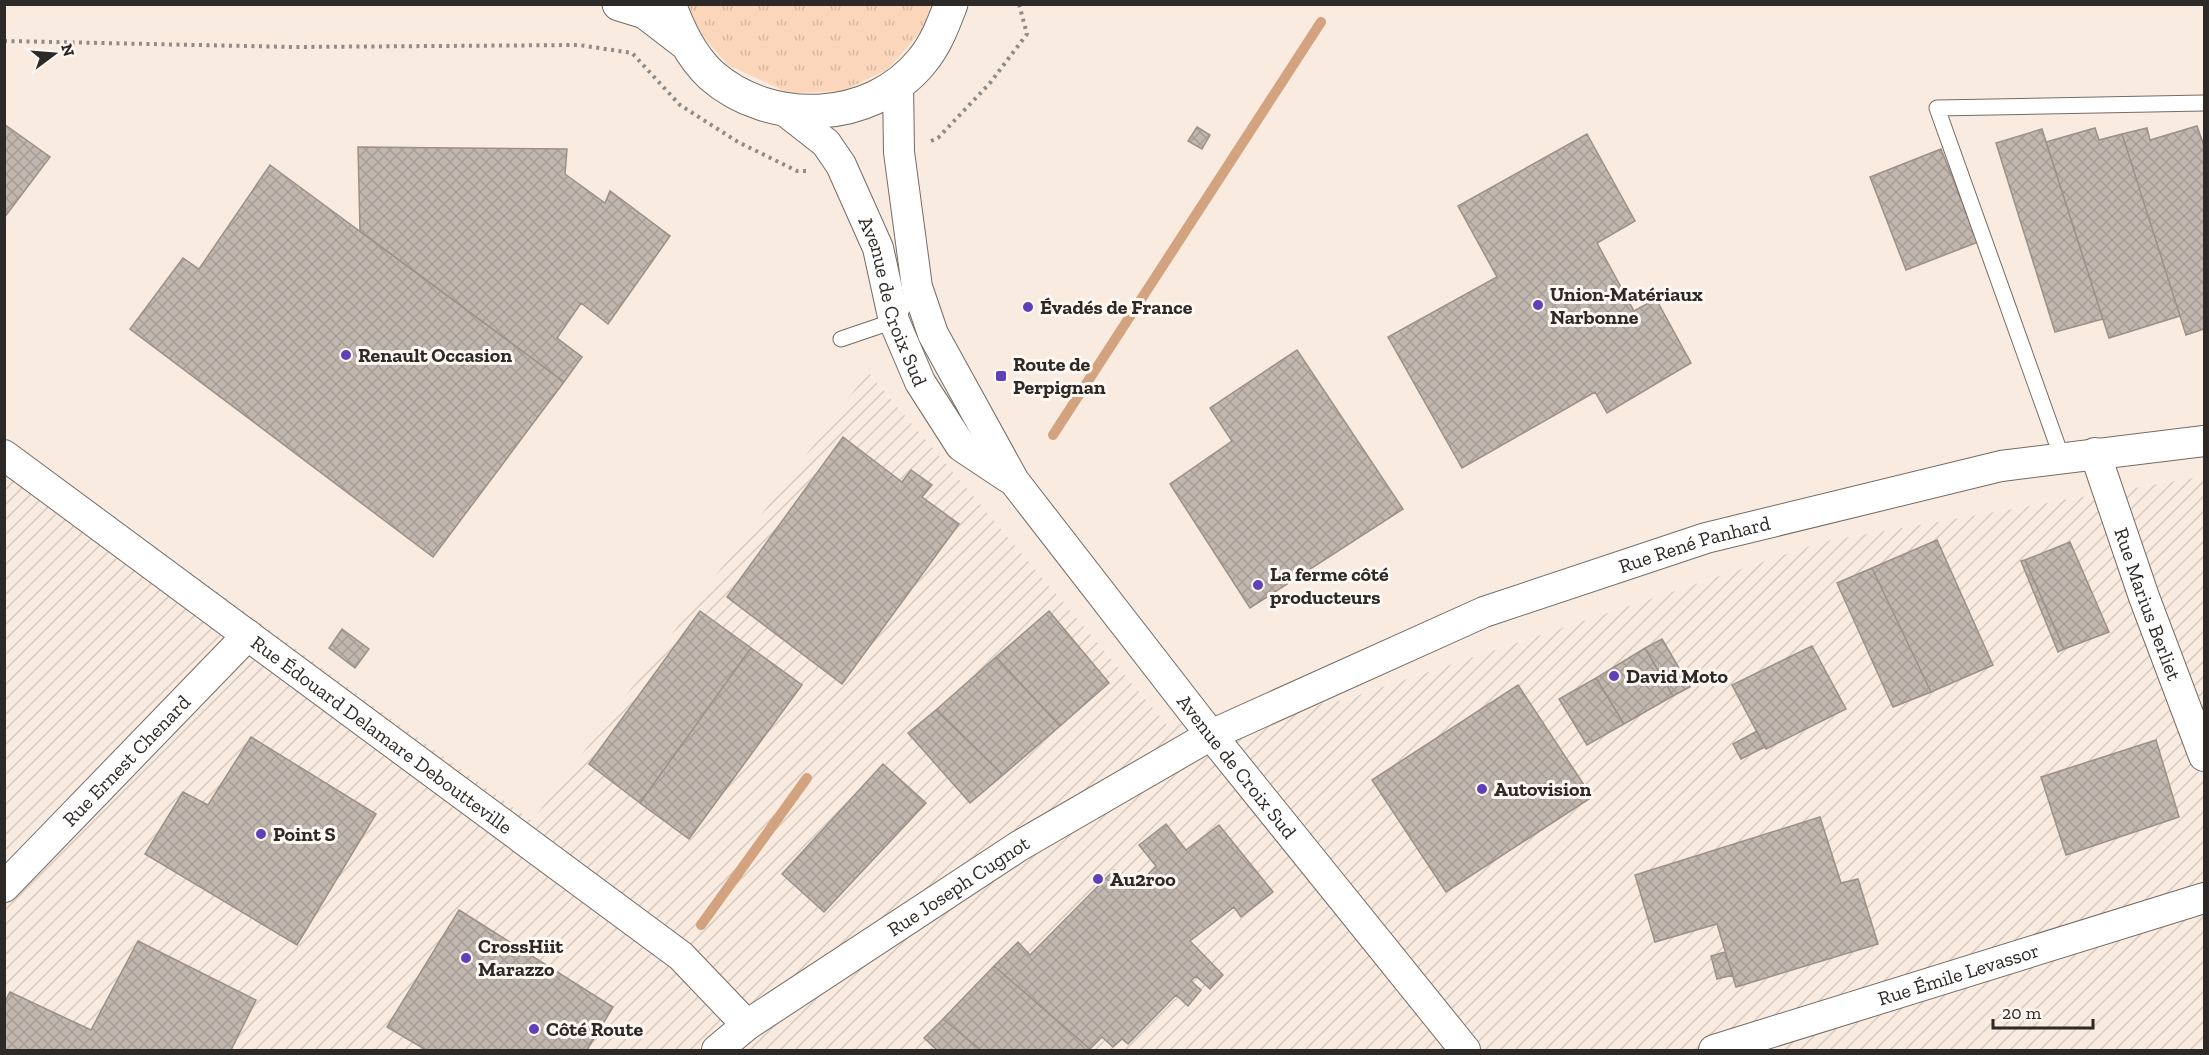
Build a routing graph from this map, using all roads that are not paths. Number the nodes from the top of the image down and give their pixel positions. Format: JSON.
{"nodes":[{"id":1,"x":619,"y":4,"type":"edge"},
{"id":2,"x":669,"y":4,"type":"edge"},
{"id":3,"x":951,"y":4,"type":"edge"},
{"id":4,"x":970,"y":4,"type":"edge"},
{"id":5,"x":938,"y":38,"type":"junction"},
{"id":6,"x":684,"y":42,"type":"junction"},
{"id":7,"x":898,"y":84,"type":"junction"},
{"id":8,"x":2205,"y":103,"type":"edge"},
{"id":9,"x":785,"y":111,"type":"junction"},
{"id":10,"x":917,"y":287,"type":"junction"},
{"id":11,"x":894,"y":321,"type":"junction"},
{"id":12,"x":841,"y":339,"type":"dead end"},
{"id":13,"x":2205,"y":441,"type":"edge"},
{"id":14,"x":2096,"y":453,"type":"junction"},
{"id":15,"x":4,"y":455,"type":"edge"},
{"id":16,"x":2062,"y":458,"type":"junction"},
{"id":17,"x":1014,"y":481,"type":"junction"},
{"id":18,"x":248,"y":635,"type":"junction"},
{"id":19,"x":1211,"y":735,"type":"junction"},
{"id":20,"x":2205,"y":756,"type":"edge"},
{"id":21,"x":4,"y":887,"type":"edge"},
{"id":22,"x":2205,"y":898,"type":"edge"},
{"id":23,"x":747,"y":1025,"type":"junction"},
{"id":24,"x":717,"y":1050,"type":"edge"},
{"id":25,"x":1464,"y":1050,"type":"edge"},
{"id":26,"x":1714,"y":1050,"type":"edge"}],
"edges":[{"from":1,"to":6,"type":"main road"},
{"from":2,"to":6,"type":"main road"},
{"from":3,"to":5,"type":"main road"},
{"from":4,"to":5,"type":"main road"},
{"from":5,"to":7,"type":"main road"},
{"from":6,"to":9,"type":"main road"},
{"from":7,"to":9,"type":"main road"},
{"from":7,"to":10,"type":"street","name":"Avenue de Croix Sud"},
{"from":8,"to":16,"type":"lane"},
{"from":9,"to":11,"type":"street","name":"Avenue de Croix Sud"},
{"from":10,"to":11,"type":"lane"},
{"from":10,"to":17,"type":"street","name":"Avenue de Croix Sud"},
{"from":11,"to":12,"type":"lane"},
{"from":11,"to":17,"type":"street","name":"Avenue de Croix Sud"},
{"from":13,"to":14,"type":"street","name":"Rue René Panhard"},
{"from":14,"to":16,"type":"street","name":"Rue René Panhard"},
{"from":14,"to":20,"type":"street","name":"Rue Marius Berliet"},
{"from":15,"to":18,"type":"street","name":"Rue Édouard Delamare Deboutteville"},
{"from":16,"to":19,"type":"street","name":"Rue René Panhard"},
{"from":17,"to":19,"type":"street","name":"Avenue de Croix Sud"},
{"from":18,"to":21,"type":"street","name":"Rue Ernest Chenard"},
{"from":18,"to":23,"type":"street","name":"Rue Édouard Delamare Deboutteville"},
{"from":19,"to":23,"type":"street","name":"Rue Joseph Cugnot"},
{"from":19,"to":25,"type":"street","name":"Avenue de Croix Sud"},
{"from":22,"to":26,"type":"street","name":"Rue Émile Levassor"},
{"from":23,"to":24,"type":"street","name":"Rue Joseph Cugnot"}]}
